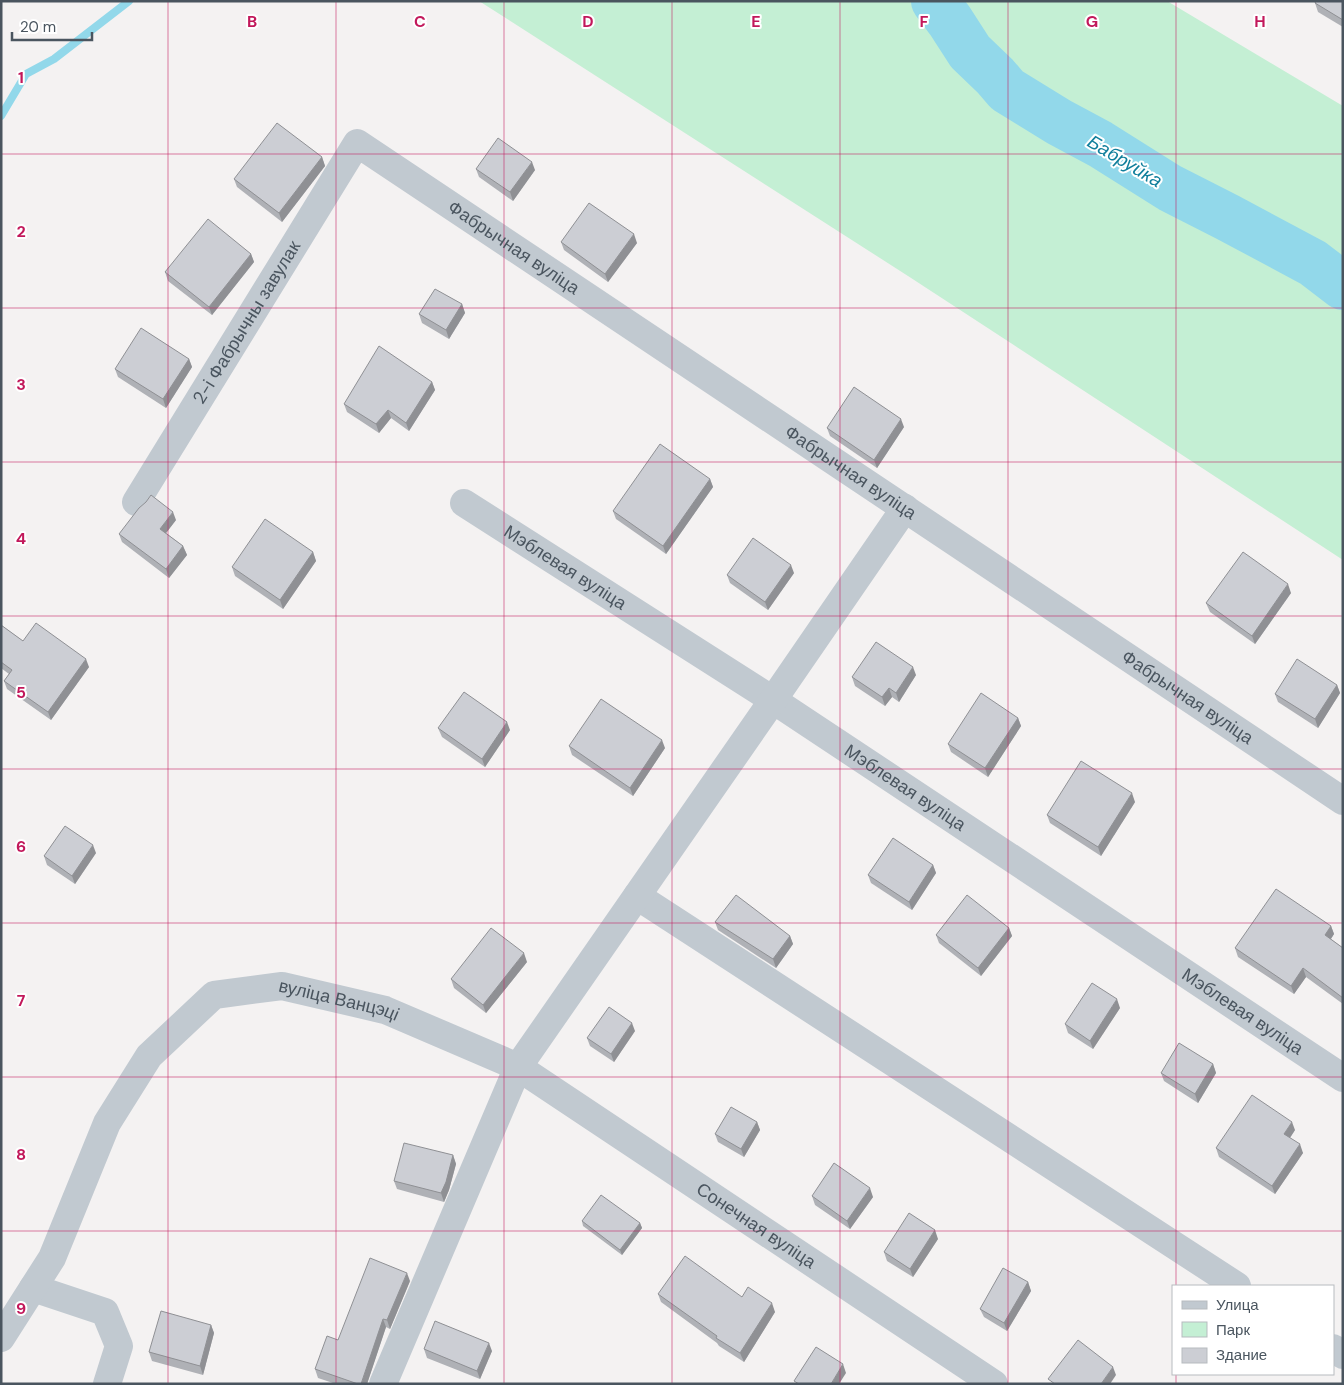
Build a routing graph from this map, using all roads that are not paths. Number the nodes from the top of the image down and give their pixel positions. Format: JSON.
{"nodes":[{"id":1,"x":357,"y":143,"type":"joint"},
{"id":2,"x":136,"y":502,"type":"dead end"},
{"id":3,"x":464,"y":503,"type":"dead end"},
{"id":4,"x":905,"y":508,"type":"junction"},
{"id":5,"x":773,"y":700,"type":"junction"},
{"id":6,"x":1343,"y":801,"type":"edge"},
{"id":7,"x":637,"y":896,"type":"junction"},
{"id":8,"x":518,"y":1067,"type":"junction"},
{"id":9,"x":1343,"y":1078,"type":"edge"},
{"id":10,"x":1235,"y":1285,"type":"edge"},
{"id":11,"x":33,"y":1288,"type":"junction"},
{"id":12,"x":1,"y":1338,"type":"edge"},
{"id":13,"x":107,"y":1384,"type":"edge"},
{"id":14,"x":383,"y":1384,"type":"edge"},
{"id":15,"x":994,"y":1384,"type":"edge"}],
"edges":[{"from":1,"to":2,"type":"street","name":"2-і Фабрычны завулак"},
{"from":1,"to":4,"type":"street","name":"Фабрычная вуліца"},
{"from":3,"to":5,"type":"street","name":"Мэблевая вуліца"},
{"from":4,"to":5,"type":"street"},
{"from":4,"to":6,"type":"street","name":"Фабрычная вуліца"},
{"from":5,"to":7,"type":"street"},
{"from":5,"to":9,"type":"street","name":"Мэблевая вуліца"},
{"from":7,"to":8,"type":"street"},
{"from":7,"to":10,"type":"street"},
{"from":8,"to":11,"type":"street","name":"вуліца Ванцэці"},
{"from":8,"to":14,"type":"street"},
{"from":8,"to":15,"type":"street","name":"Сонечная вуліца"},
{"from":11,"to":12,"type":"street","name":"вуліца Ванцэці"},
{"from":11,"to":13,"type":"street"}]}
